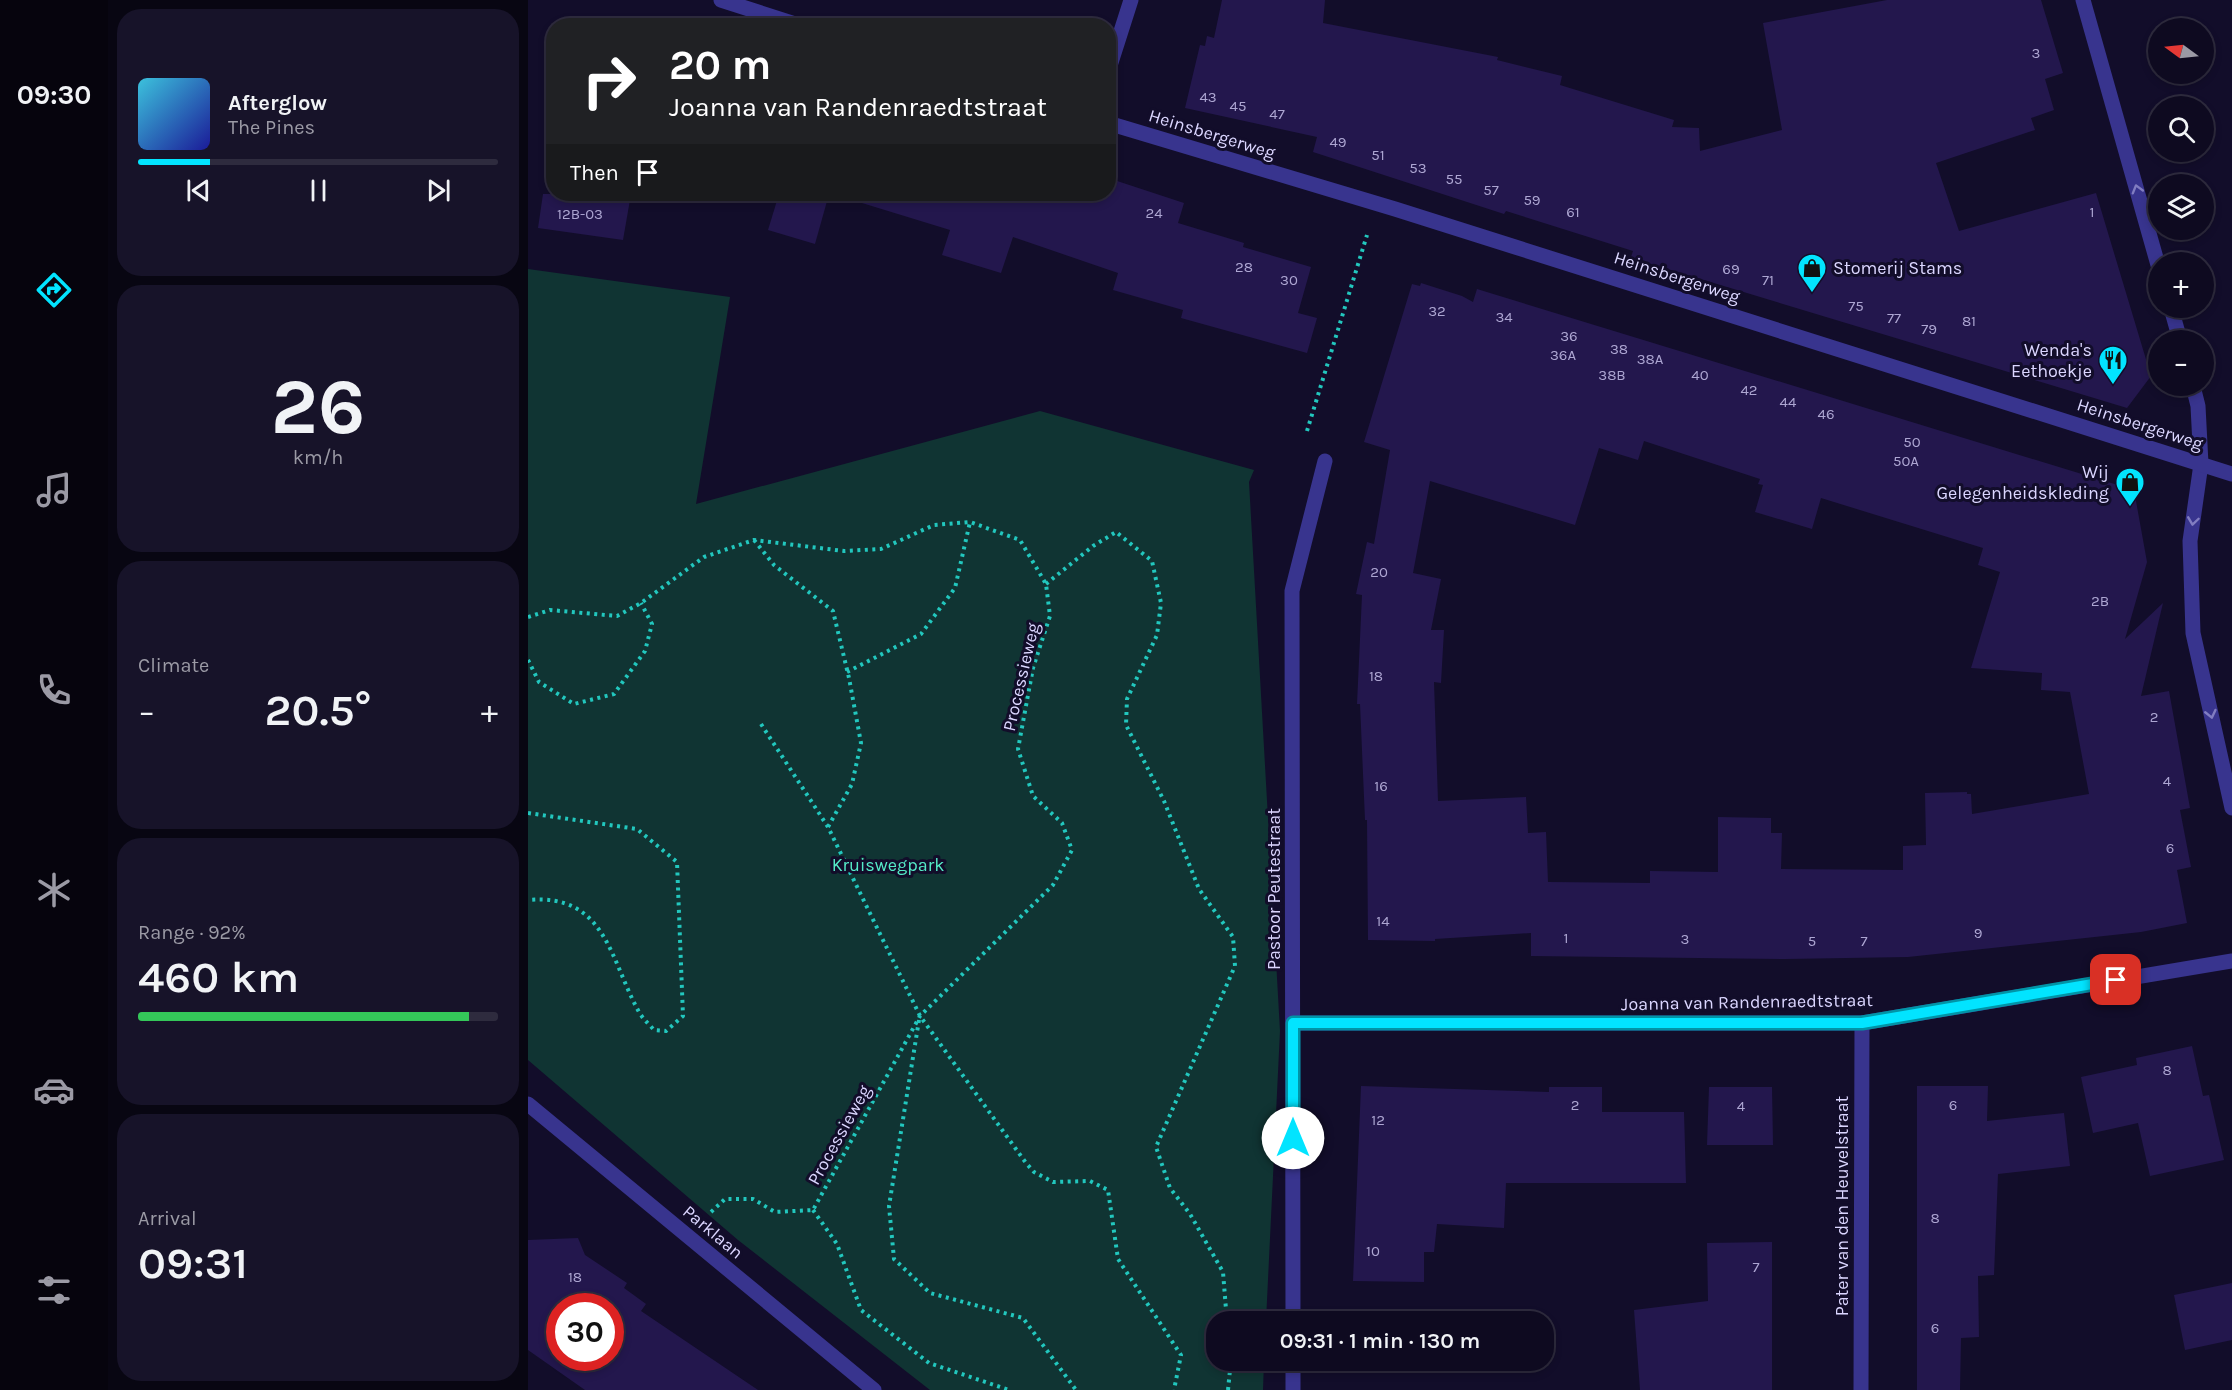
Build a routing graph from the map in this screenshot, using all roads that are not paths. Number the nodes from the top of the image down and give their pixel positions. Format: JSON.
{"nodes":[{"id":1,"x":721,"y":0,"type":"edge"},
{"id":2,"x":1131,"y":0,"type":"edge"},
{"id":3,"x":2083,"y":0,"type":"edge"},
{"id":4,"x":776,"y":18,"type":"edge"},
{"id":5,"x":1116,"y":47,"type":"edge"},
{"id":6,"x":1116,"y":125,"type":"edge"},
{"id":7,"x":2154,"y":252,"type":"edge"},
{"id":8,"x":2196,"y":396,"type":"edge"},
{"id":9,"x":1325,"y":461,"type":"road end"},
{"id":10,"x":2201,"y":464,"type":"junction"},
{"id":11,"x":2232,"y":474,"type":"edge"},
{"id":12,"x":2232,"y":808,"type":"edge"},
{"id":13,"x":2232,"y":961,"type":"edge"},
{"id":14,"x":1293,"y":1023,"type":"junction"},
{"id":15,"x":1862,"y":1023,"type":"junction"},
{"id":16,"x":528,"y":1104,"type":"edge"},
{"id":17,"x":1293,"y":1311,"type":"edge"},
{"id":18,"x":1293,"y":1371,"type":"edge"},
{"id":19,"x":874,"y":1390,"type":"edge"},
{"id":20,"x":1293,"y":1390,"type":"edge"},
{"id":21,"x":1861,"y":1390,"type":"edge"}],
"edges":[{"from":1,"to":4,"type":"street"},
{"from":2,"to":5,"type":"street"},
{"from":7,"to":3,"type":"street","one_way":true},
{"from":6,"to":10,"type":"street","name":"Heinsbergerweg"},
{"from":8,"to":10,"type":"street"},
{"from":9,"to":14,"type":"street","name":"Pastoor Peutestraat"},
{"from":10,"to":11,"type":"street","name":"Heinsbergerweg"},
{"from":10,"to":12,"type":"street","one_way":true},
{"from":13,"to":15,"type":"street","name":"Joanna van Randenraedtstraat"},
{"from":14,"to":15,"type":"street","name":"Joanna van Randenraedtstraat"},
{"from":14,"to":17,"type":"street","name":"Pastoor Peutestraat"},
{"from":15,"to":21,"type":"street","name":"Pater van den Heuvelstraat"},
{"from":16,"to":19,"type":"street","name":"Parklaan"},
{"from":18,"to":20,"type":"street"}]}
